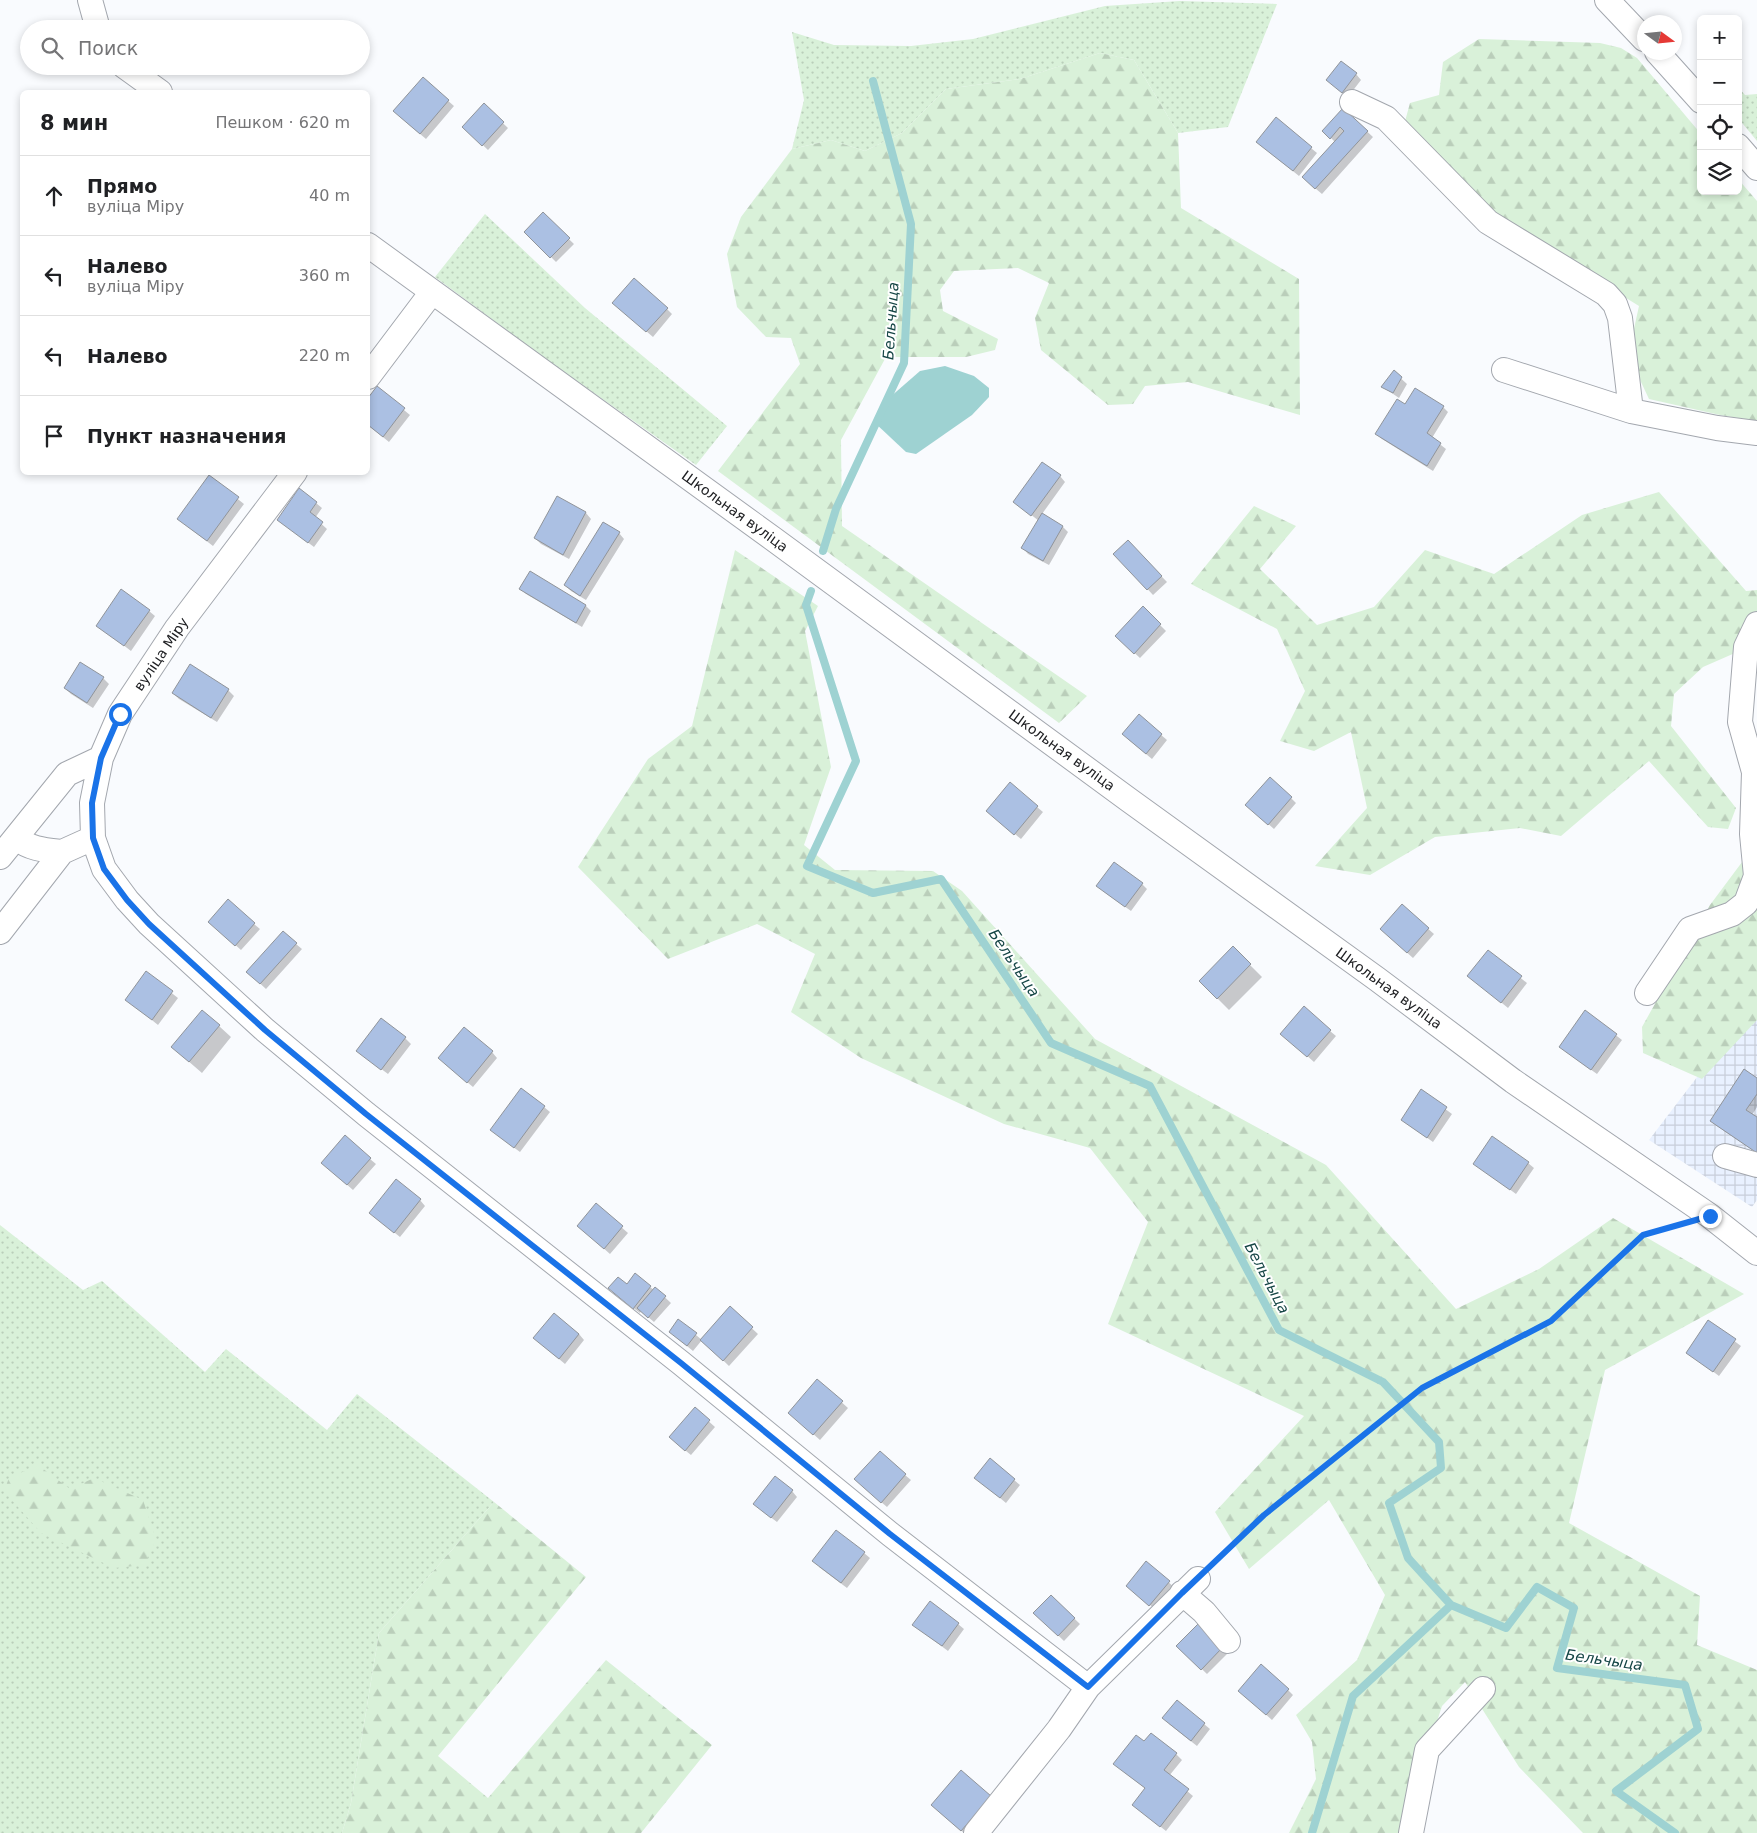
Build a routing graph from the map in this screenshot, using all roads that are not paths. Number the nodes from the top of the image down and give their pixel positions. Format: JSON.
{"nodes":[{"id":1,"x":90,"y":0,"type":"edge"},
{"id":2,"x":1607,"y":0,"type":"edge"},
{"id":3,"x":96,"y":20,"type":"edge"},
{"id":4,"x":1637,"y":32,"type":"edge"},
{"id":5,"x":1664,"y":60,"type":"edge"},
{"id":6,"x":136,"y":75,"type":"edge"},
{"id":7,"x":157,"y":90,"type":"edge"},
{"id":8,"x":1697,"y":97,"type":"edge"},
{"id":9,"x":1352,"y":102,"type":"dead end"},
{"id":10,"x":1741,"y":150,"type":"edge"},
{"id":11,"x":1757,"y":168,"type":"edge"},
{"id":12,"x":370,"y":246,"type":"edge"},
{"id":13,"x":432,"y":292,"type":"junction"},
{"id":14,"x":1504,"y":370,"type":"dead end"},
{"id":15,"x":370,"y":374,"type":"edge"},
{"id":16,"x":1631,"y":411,"type":"junction"},
{"id":17,"x":1757,"y":433,"type":"edge"},
{"id":18,"x":293,"y":475,"type":"edge"},
{"id":19,"x":1757,"y":624,"type":"edge"},
{"id":20,"x":101,"y":758,"type":"junction"},
{"id":21,"x":1755,"y":816,"type":"edge"},
{"id":22,"x":16,"y":838,"type":"junction"},
{"id":23,"x":93,"y":838,"type":"junction"},
{"id":24,"x":62,"y":852,"type":"junction"},
{"id":25,"x":0,"y":857,"type":"edge"},
{"id":26,"x":0,"y":932,"type":"edge"},
{"id":27,"x":1647,"y":993,"type":"dead end"},
{"id":28,"x":1725,"y":1156,"type":"dead end"},
{"id":29,"x":1757,"y":1164,"type":"edge"},
{"id":30,"x":1757,"y":1253,"type":"edge"},
{"id":31,"x":1228,"y":1641,"type":"dead end"},
{"id":32,"x":1088,"y":1687,"type":"junction"},
{"id":33,"x":1483,"y":1688,"type":"dead end"},
{"id":34,"x":976,"y":1833,"type":"edge"},
{"id":35,"x":1411,"y":1833,"type":"edge"}],
"edges":[{"from":1,"to":3,"type":"street"},
{"from":2,"to":4,"type":"street"},
{"from":5,"to":8,"type":"street"},
{"from":6,"to":7,"type":"street"},
{"from":9,"to":16,"type":"street"},
{"from":10,"to":11,"type":"street"},
{"from":12,"to":13,"type":"street","name":"Школьная вуліца"},
{"from":13,"to":15,"type":"street"},
{"from":13,"to":30,"type":"street","name":"Школьная вуліца"},
{"from":14,"to":16,"type":"street"},
{"from":16,"to":17,"type":"street"},
{"from":18,"to":20,"type":"street","name":"вуліца Міру"},
{"from":19,"to":21,"type":"street"},
{"from":20,"to":22,"type":"street"},
{"from":20,"to":23,"type":"street","name":"вуліца Міру"},
{"from":21,"to":27,"type":"street"},
{"from":22,"to":24,"type":"street"},
{"from":22,"to":25,"type":"street"},
{"from":23,"to":24,"type":"street"},
{"from":23,"to":32,"type":"street","name":"вуліца Міру"},
{"from":24,"to":26,"type":"street"},
{"from":28,"to":29,"type":"street"},
{"from":31,"to":32,"type":"street"},
{"from":32,"to":34,"type":"street"},
{"from":33,"to":35,"type":"street"}]}
